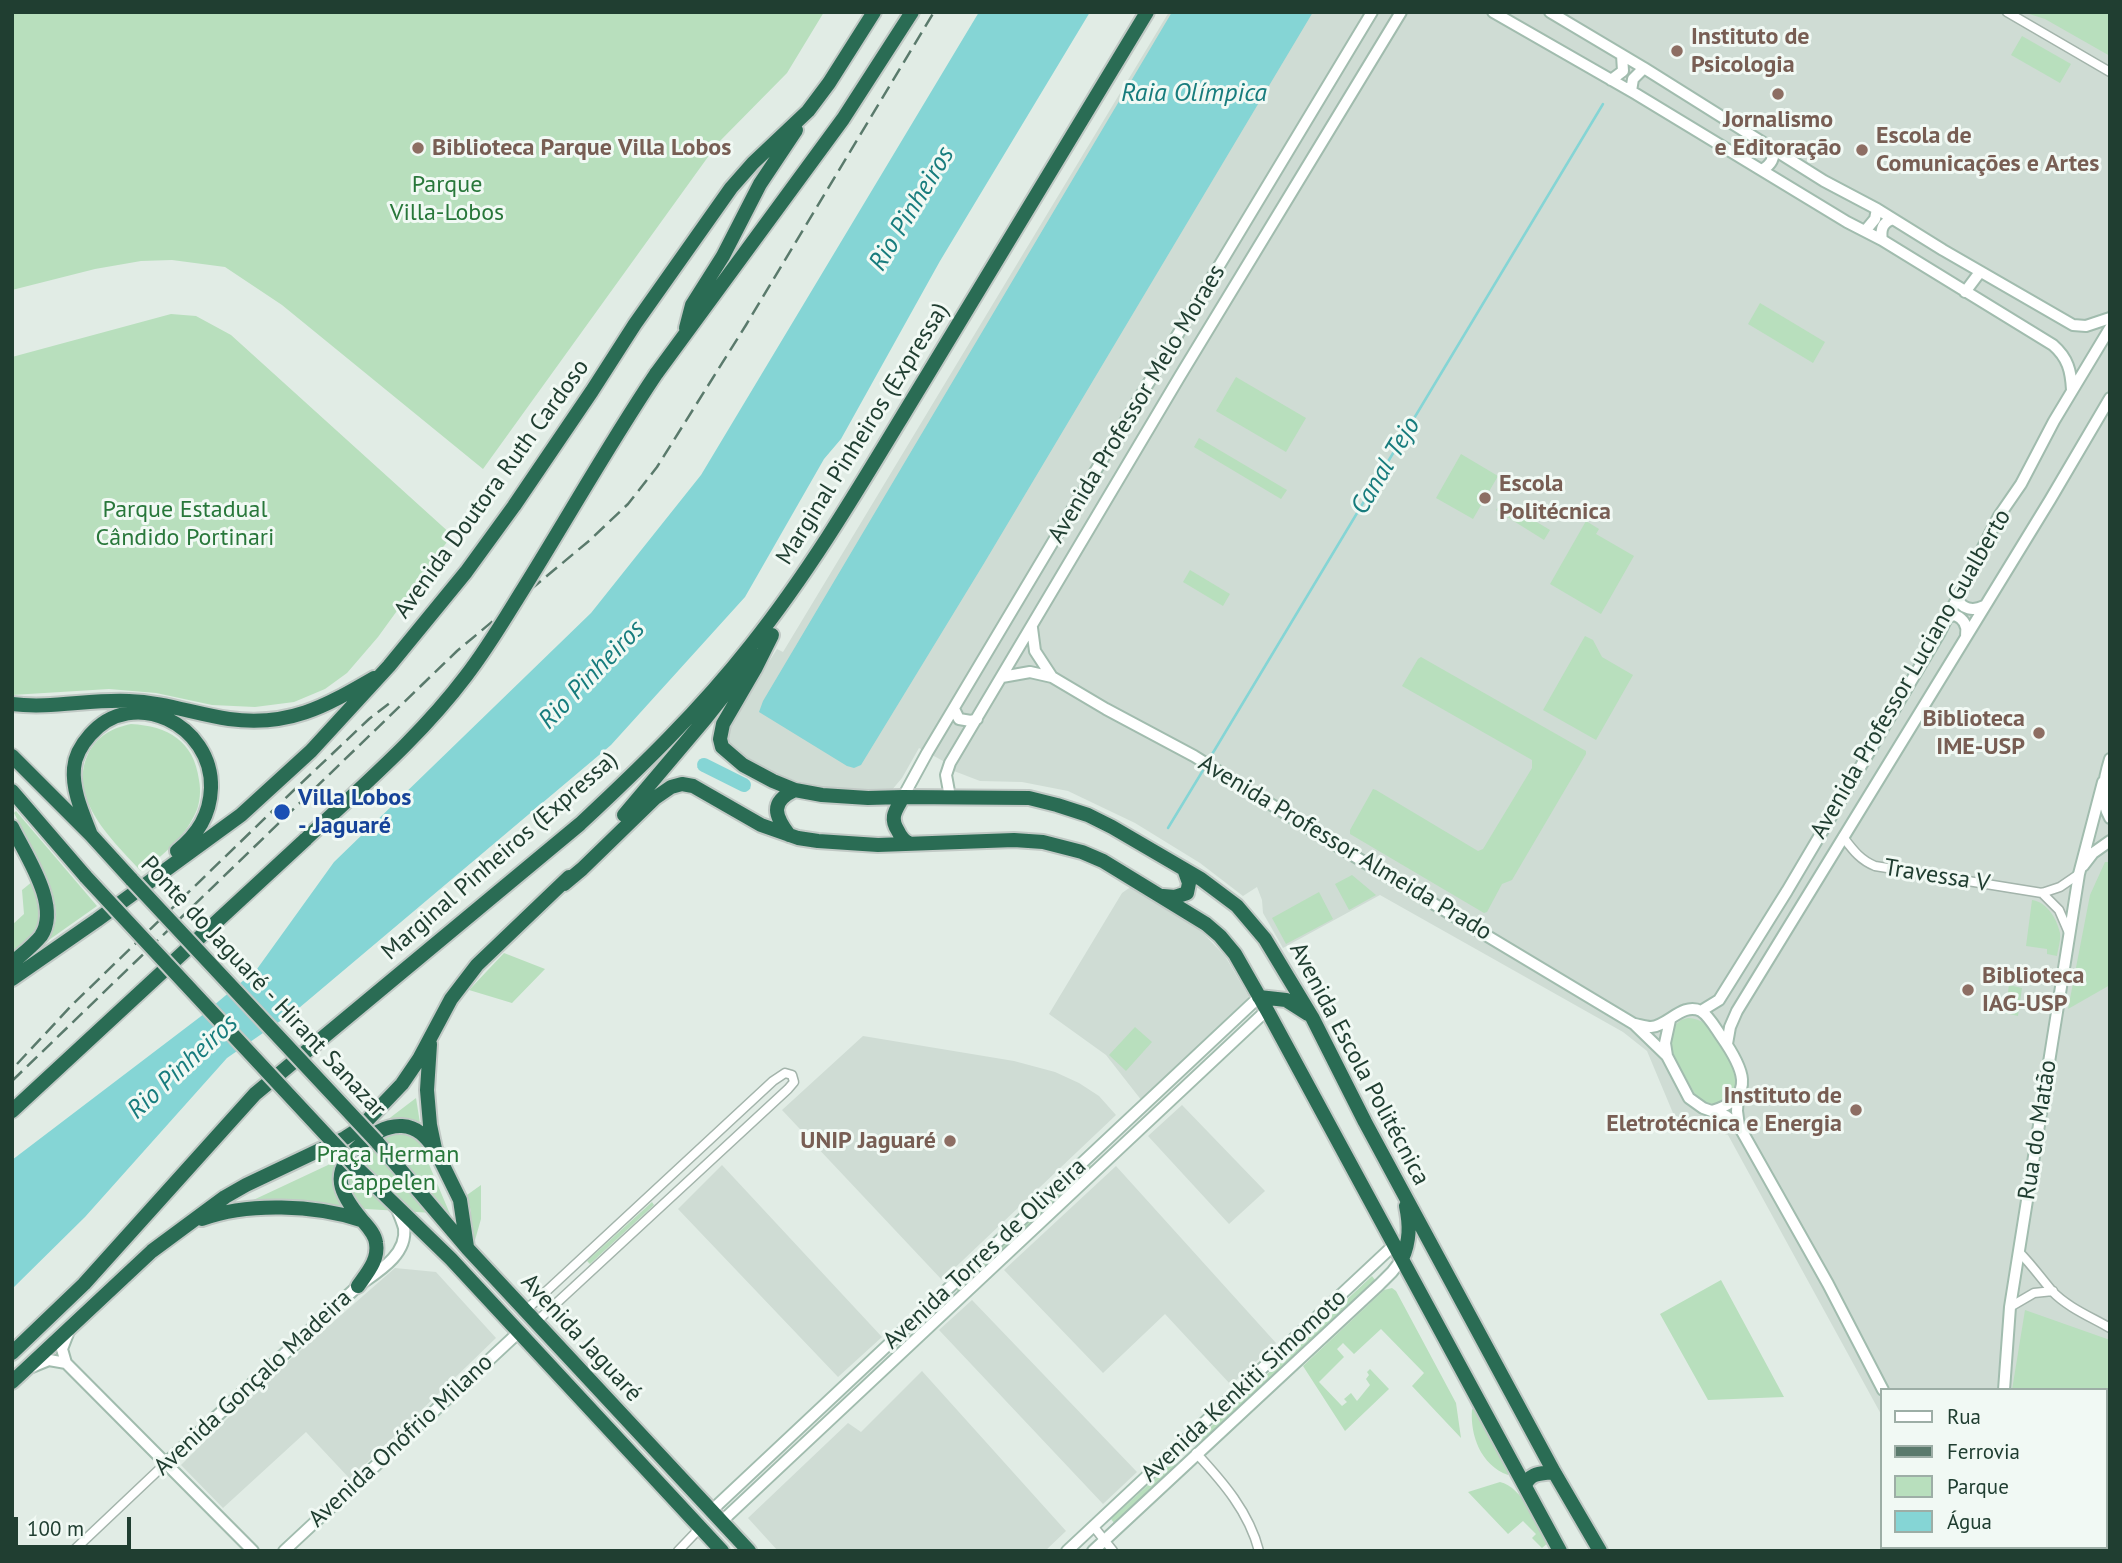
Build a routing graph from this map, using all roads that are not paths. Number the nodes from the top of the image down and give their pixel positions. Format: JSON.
{"nodes":[{"id":1,"x":874,"y":12,"type":"edge"},
{"id":2,"x":912,"y":12,"type":"edge"},
{"id":3,"x":1147,"y":12,"type":"edge"},
{"id":4,"x":1401,"y":12,"type":"edge"},
{"id":5,"x":1550,"y":12,"type":"edge"},
{"id":6,"x":2007,"y":12,"type":"edge"},
{"id":7,"x":1495,"y":13,"type":"edge"},
{"id":8,"x":1370,"y":16,"type":"edge"},
{"id":9,"x":1388,"y":32,"type":"junction"},
{"id":10,"x":1622,"y":55,"type":"junction"},
{"id":11,"x":1644,"y":68,"type":"junction"},
{"id":12,"x":2110,"y":72,"type":"edge"},
{"id":13,"x":1611,"y":80,"type":"junction"},
{"id":14,"x":1631,"y":91,"type":"junction"},
{"id":15,"x":808,"y":111,"type":"junction"},
{"id":16,"x":1773,"y":148,"type":"junction"},
{"id":17,"x":1791,"y":160,"type":"junction"},
{"id":18,"x":1762,"y":170,"type":"junction"},
{"id":19,"x":1780,"y":181,"type":"junction"},
{"id":20,"x":1877,"y":208,"type":"junction"},
{"id":21,"x":1894,"y":219,"type":"junction"},
{"id":22,"x":1865,"y":231,"type":"junction"},
{"id":23,"x":1882,"y":240,"type":"junction"},
{"id":24,"x":1980,"y":272,"type":"junction"},
{"id":25,"x":1965,"y":292,"type":"junction"},
{"id":26,"x":2110,"y":318,"type":"edge"},
{"id":27,"x":2110,"y":328,"type":"edge"},
{"id":28,"x":686,"y":332,"type":"junction"},
{"id":29,"x":1165,"y":359,"type":"junction"},
{"id":30,"x":1180,"y":376,"type":"junction"},
{"id":31,"x":2071,"y":390,"type":"junction"},
{"id":32,"x":2110,"y":398,"type":"edge"},
{"id":33,"x":803,"y":576,"type":"junction"},
{"id":34,"x":1958,"y":598,"type":"junction"},
{"id":35,"x":1984,"y":606,"type":"junction"},
{"id":36,"x":1948,"y":617,"type":"junction"},
{"id":37,"x":1032,"y":628,"type":"junction"},
{"id":38,"x":772,"y":635,"type":"junction"},
{"id":39,"x":1966,"y":635,"type":"junction"},
{"id":40,"x":382,"y":674,"type":"junction"},
{"id":41,"x":1002,"y":677,"type":"junction"},
{"id":42,"x":1052,"y":677,"type":"junction"},
{"id":43,"x":12,"y":704,"type":"edge"},
{"id":44,"x":954,"y":709,"type":"junction"},
{"id":45,"x":977,"y":719,"type":"junction"},
{"id":46,"x":12,"y":756,"type":"edge"},
{"id":47,"x":2110,"y":759,"type":"edge"},
{"id":48,"x":2103,"y":782,"type":"junction"},
{"id":49,"x":795,"y":790,"type":"junction"},
{"id":50,"x":12,"y":791,"type":"edge"},
{"id":51,"x":903,"y":797,"type":"junction"},
{"id":52,"x":950,"y":797,"type":"junction"},
{"id":53,"x":2110,"y":818,"type":"edge"},
{"id":54,"x":12,"y":827,"type":"edge"},
{"id":55,"x":91,"y":835,"type":"junction"},
{"id":56,"x":789,"y":835,"type":"junction"},
{"id":57,"x":1843,"y":837,"type":"junction"},
{"id":58,"x":2110,"y":842,"type":"edge"},
{"id":59,"x":910,"y":844,"type":"junction"},
{"id":60,"x":1184,"y":869,"type":"junction"},
{"id":61,"x":2079,"y":873,"type":"junction"},
{"id":62,"x":153,"y":878,"type":"junction"},
{"id":63,"x":564,"y":884,"type":"junction"},
{"id":64,"x":2042,"y":893,"type":"junction"},
{"id":65,"x":1162,"y":896,"type":"junction"},
{"id":66,"x":2069,"y":933,"type":"junction"},
{"id":67,"x":12,"y":963,"type":"edge"},
{"id":68,"x":12,"y":979,"type":"edge"},
{"id":69,"x":1259,"y":997,"type":"junction"},
{"id":70,"x":1267,"y":1010,"type":"junction"},
{"id":71,"x":1701,"y":1011,"type":"junction"},
{"id":72,"x":1312,"y":1017,"type":"junction"},
{"id":73,"x":1670,"y":1020,"type":"junction"},
{"id":74,"x":1634,"y":1024,"type":"junction"},
{"id":75,"x":430,"y":1041,"type":"junction"},
{"id":76,"x":1727,"y":1044,"type":"junction"},
{"id":77,"x":1667,"y":1056,"type":"junction"},
{"id":78,"x":1181,"y":1069,"type":"junction"},
{"id":79,"x":1192,"y":1080,"type":"junction"},
{"id":80,"x":1738,"y":1097,"type":"junction"},
{"id":81,"x":12,"y":1111,"type":"edge"},
{"id":82,"x":1712,"y":1111,"type":"junction"},
{"id":83,"x":1739,"y":1126,"type":"junction"},
{"id":84,"x":709,"y":1140,"type":"junction"},
{"id":85,"x":381,"y":1147,"type":"joint"},
{"id":86,"x":435,"y":1149,"type":"junction"},
{"id":87,"x":720,"y":1151,"type":"junction"},
{"id":88,"x":657,"y":1188,"type":"junction"},
{"id":89,"x":1402,"y":1190,"type":"junction"},
{"id":90,"x":668,"y":1200,"type":"junction"},
{"id":91,"x":396,"y":1205,"type":"junction"},
{"id":92,"x":362,"y":1220,"type":"junction"},
{"id":93,"x":191,"y":1223,"type":"junction"},
{"id":94,"x":1394,"y":1245,"type":"junction"},
{"id":95,"x":468,"y":1249,"type":"junction"},
{"id":96,"x":2019,"y":1252,"type":"junction"},
{"id":97,"x":1402,"y":1259,"type":"junction"},
{"id":98,"x":575,"y":1265,"type":"junction"},
{"id":99,"x":586,"y":1276,"type":"junction"},
{"id":100,"x":358,"y":1286,"type":"junction"},
{"id":101,"x":2053,"y":1291,"type":"junction"},
{"id":102,"x":942,"y":1294,"type":"junction"},
{"id":103,"x":952,"y":1305,"type":"junction"},
{"id":104,"x":2010,"y":1307,"type":"junction"},
{"id":105,"x":525,"y":1311,"type":"junction"},
{"id":106,"x":536,"y":1322,"type":"junction"},
{"id":107,"x":70,"y":1328,"type":"junction"},
{"id":108,"x":2110,"y":1328,"type":"edge"},
{"id":109,"x":519,"y":1332,"type":"junction"},
{"id":110,"x":894,"y":1339,"type":"junction"},
{"id":111,"x":905,"y":1350,"type":"junction"},
{"id":112,"x":12,"y":1353,"type":"edge"},
{"id":113,"x":66,"y":1363,"type":"junction"},
{"id":114,"x":25,"y":1370,"type":"junction"},
{"id":115,"x":12,"y":1382,"type":"edge"},
{"id":116,"x":846,"y":1384,"type":"junction"},
{"id":117,"x":1244,"y":1386,"type":"junction"},
{"id":118,"x":1882,"y":1388,"type":"edge"},
{"id":119,"x":2004,"y":1388,"type":"edge"},
{"id":120,"x":856,"y":1395,"type":"junction"},
{"id":121,"x":1256,"y":1399,"type":"junction"},
{"id":122,"x":1196,"y":1453,"type":"junction"},
{"id":123,"x":166,"y":1463,"type":"junction"},
{"id":124,"x":1554,"y":1472,"type":"junction"},
{"id":125,"x":1525,"y":1486,"type":"junction"},
{"id":126,"x":716,"y":1516,"type":"junction"},
{"id":127,"x":1094,"y":1527,"type":"junction"},
{"id":128,"x":700,"y":1528,"type":"junction"},
{"id":129,"x":1105,"y":1540,"type":"junction"},
{"id":130,"x":73,"y":1551,"type":"edge"},
{"id":131,"x":253,"y":1551,"type":"edge"},
{"id":132,"x":284,"y":1551,"type":"edge"},
{"id":133,"x":678,"y":1551,"type":"edge"},
{"id":134,"x":722,"y":1551,"type":"edge"},
{"id":135,"x":749,"y":1551,"type":"edge"},
{"id":136,"x":1068,"y":1551,"type":"edge"},
{"id":137,"x":1093,"y":1551,"type":"edge"},
{"id":138,"x":1112,"y":1551,"type":"edge"},
{"id":139,"x":1259,"y":1551,"type":"edge"},
{"id":140,"x":1560,"y":1551,"type":"edge"},
{"id":141,"x":1600,"y":1551,"type":"edge"}],
"edges":[{"from":1,"to":15,"type":"highway","name":"Avenida Doutora Ruth Cardoso"},
{"from":2,"to":28,"type":"highway"},
{"from":3,"to":33,"type":"highway","name":"Marginal Pinheiros (Expressa)"},
{"from":4,"to":9,"type":"street","name":"Avenida Professor Melo Moraes"},
{"from":5,"to":10,"type":"street"},
{"from":6,"to":12,"type":"street"},
{"from":7,"to":13,"type":"street"},
{"from":8,"to":9,"type":"street"},
{"from":8,"to":29,"type":"street","name":"Avenida Professor Melo Moraes"},
{"from":9,"to":30,"type":"street","name":"Avenida Professor Melo Moraes"},
{"from":10,"to":11,"type":"street"},
{"from":10,"to":13,"type":"street"},
{"from":11,"to":14,"type":"street"},
{"from":11,"to":16,"type":"street"},
{"from":13,"to":14,"type":"street"},
{"from":14,"to":18,"type":"street"},
{"from":15,"to":28,"type":"highway"},
{"from":15,"to":40,"type":"highway","name":"Avenida Doutora Ruth Cardoso"},
{"from":16,"to":17,"type":"street"},
{"from":16,"to":18,"type":"street"},
{"from":17,"to":19,"type":"street"},
{"from":17,"to":20,"type":"street"},
{"from":18,"to":19,"type":"street"},
{"from":19,"to":22,"type":"street"},
{"from":20,"to":21,"type":"street"},
{"from":20,"to":22,"type":"street"},
{"from":21,"to":23,"type":"street"},
{"from":21,"to":24,"type":"street"},
{"from":22,"to":23,"type":"street"},
{"from":23,"to":25,"type":"street"},
{"from":24,"to":25,"type":"street"},
{"from":24,"to":26,"type":"street"},
{"from":25,"to":31,"type":"street"},
{"from":27,"to":31,"type":"street","name":"Avenida Professor Luciano Gualberto"},
{"from":28,"to":81,"type":"highway","bridge":true},
{"from":29,"to":30,"type":"street"},
{"from":29,"to":44,"type":"street","name":"Avenida Professor Melo Moraes"},
{"from":30,"to":37,"type":"street","name":"Avenida Professor Melo Moraes"},
{"from":31,"to":34,"type":"street","name":"Avenida Professor Luciano Gualberto"},
{"from":32,"to":35,"type":"street","name":"Avenida Professor Luciano Gualberto"},
{"from":33,"to":38,"type":"highway"},
{"from":33,"to":112,"type":"highway","name":"Marginal Pinheiros (Expressa)"},
{"from":34,"to":35,"type":"street"},
{"from":34,"to":36,"type":"street","name":"Avenida Professor Luciano Gualberto"},
{"from":35,"to":39,"type":"street","name":"Avenida Professor Luciano Gualberto"},
{"from":36,"to":39,"type":"street"},
{"from":36,"to":71,"type":"street","name":"Avenida Professor Luciano Gualberto"},
{"from":37,"to":41,"type":"street","name":"Avenida Professor Melo Moraes"},
{"from":37,"to":42,"type":"street","name":"Avenida Professor Almeida Prado"},
{"from":38,"to":49,"type":"highway","name":"Avenida Escola Politécnica"},
{"from":38,"to":63,"type":"highway"},
{"from":39,"to":57,"type":"street","name":"Avenida Professor Luciano Gualberto"},
{"from":40,"to":43,"type":"highway"},
{"from":40,"to":62,"type":"highway","name":"Avenida Doutora Ruth Cardoso"},
{"from":41,"to":42,"type":"street","name":"Avenida Professor Almeida Prado"},
{"from":41,"to":45,"type":"street","name":"Avenida Professor Melo Moraes"},
{"from":42,"to":74,"type":"street","name":"Avenida Professor Almeida Prado"},
{"from":44,"to":45,"type":"street"},
{"from":44,"to":51,"type":"street","name":"Avenida Professor Melo Moraes"},
{"from":45,"to":52,"type":"street","name":"Avenida Professor Melo Moraes"},
{"from":46,"to":55,"type":"highway","name":"Ponte do Jaguaré - Hirant Sanazar"},
{"from":47,"to":48,"type":"street","name":"Rua do Matão"},
{"from":48,"to":53,"type":"street"},
{"from":48,"to":61,"type":"street","name":"Rua do Matão"},
{"from":49,"to":51,"type":"highway","name":"Avenida Escola Politécnica"},
{"from":49,"to":56,"type":"highway"},
{"from":50,"to":91,"type":"highway","name":"Avenida Jaguaré","bridge":true},
{"from":51,"to":52,"type":"highway","name":"Avenida Escola Politécnica"},
{"from":51,"to":59,"type":"highway"},
{"from":52,"to":60,"type":"highway","name":"Avenida Escola Politécnica"},
{"from":54,"to":67,"type":"highway"},
{"from":55,"to":62,"type":"highway"},
{"from":55,"to":85,"type":"highway","name":"Ponte do Jaguaré - Hirant Sanazar","bridge":true},
{"from":56,"to":59,"type":"highway"},
{"from":56,"to":63,"type":"highway"},
{"from":57,"to":64,"type":"street","name":"Travessa V"},
{"from":57,"to":76,"type":"street","name":"Avenida Professor Luciano Gualberto"},
{"from":58,"to":61,"type":"street"},
{"from":59,"to":65,"type":"highway"},
{"from":60,"to":65,"type":"highway"},
{"from":60,"to":72,"type":"highway","name":"Avenida Escola Politécnica"},
{"from":61,"to":64,"type":"street"},
{"from":61,"to":66,"type":"street","name":"Rua do Matão"},
{"from":62,"to":68,"type":"highway","name":"Avenida Doutora Ruth Cardoso"},
{"from":63,"to":75,"type":"highway"},
{"from":64,"to":66,"type":"street"},
{"from":65,"to":69,"type":"highway"},
{"from":66,"to":96,"type":"street","name":"Rua do Matão"},
{"from":69,"to":70,"type":"highway"},
{"from":69,"to":72,"type":"highway"},
{"from":69,"to":78,"type":"street","name":"Avenida Torres de Oliveira"},
{"from":70,"to":79,"type":"street","name":"Avenida Torres de Oliveira"},
{"from":70,"to":94,"type":"highway"},
{"from":71,"to":73,"type":"street"},
{"from":71,"to":76,"type":"street"},
{"from":72,"to":89,"type":"highway","name":"Avenida Escola Politécnica"},
{"from":73,"to":74,"type":"street"},
{"from":73,"to":77,"type":"street"},
{"from":74,"to":77,"type":"street","name":"Avenida Professor Almeida Prado"},
{"from":75,"to":86,"type":"highway"},
{"from":75,"to":93,"type":"highway"},
{"from":76,"to":80,"type":"street"},
{"from":77,"to":82,"type":"street"},
{"from":78,"to":79,"type":"street"},
{"from":78,"to":102,"type":"street","name":"Avenida Torres de Oliveira"},
{"from":79,"to":103,"type":"street","name":"Avenida Torres de Oliveira"},
{"from":80,"to":82,"type":"street"},
{"from":80,"to":83,"type":"street"},
{"from":82,"to":83,"type":"street"},
{"from":83,"to":118,"type":"street"},
{"from":84,"to":87,"type":"street"},
{"from":84,"to":87,"type":"street"},
{"from":84,"to":88,"type":"street"},
{"from":85,"to":95,"type":"highway","name":"Avenida Jaguaré"},
{"from":86,"to":92,"type":"highway"},
{"from":86,"to":95,"type":"highway"},
{"from":87,"to":90,"type":"street"},
{"from":88,"to":90,"type":"street"},
{"from":88,"to":98,"type":"street"},
{"from":89,"to":97,"type":"highway"},
{"from":89,"to":124,"type":"highway","name":"Avenida Escola Politécnica"},
{"from":90,"to":99,"type":"street"},
{"from":91,"to":100,"type":"street","name":"Avenida Gonçalo Madeira"},
{"from":91,"to":109,"type":"highway","name":"Avenida Jaguaré"},
{"from":92,"to":93,"type":"highway"},
{"from":92,"to":100,"type":"highway"},
{"from":93,"to":107,"type":"highway"},
{"from":94,"to":97,"type":"highway"},
{"from":94,"to":117,"type":"street","name":"Avenida Kenkiti Simomoto"},
{"from":95,"to":105,"type":"highway","name":"Avenida Jaguaré"},
{"from":96,"to":101,"type":"street"},
{"from":96,"to":104,"type":"street","name":"Rua do Matão"},
{"from":97,"to":121,"type":"street","name":"Avenida Kenkiti Simomoto"},
{"from":97,"to":125,"type":"highway"},
{"from":98,"to":99,"type":"street"},
{"from":98,"to":105,"type":"street"},
{"from":99,"to":106,"type":"street"},
{"from":100,"to":123,"type":"street","name":"Avenida Gonçalo Madeira"},
{"from":101,"to":104,"type":"street"},
{"from":101,"to":108,"type":"street"},
{"from":102,"to":103,"type":"street"},
{"from":102,"to":110,"type":"street","name":"Avenida Torres de Oliveira"},
{"from":103,"to":111,"type":"street","name":"Avenida Torres de Oliveira"},
{"from":104,"to":119,"type":"street","name":"Rua do Matão"},
{"from":105,"to":106,"type":"highway","name":"Avenida Jaguaré"},
{"from":106,"to":126,"type":"highway","name":"Avenida Jaguaré"},
{"from":107,"to":113,"type":"street"},
{"from":107,"to":114,"type":"highway"},
{"from":109,"to":128,"type":"highway","name":"Avenida Jaguaré"},
{"from":109,"to":132,"type":"street","name":"Avenida Onófrio Milano"},
{"from":110,"to":111,"type":"street"},
{"from":110,"to":116,"type":"street","name":"Avenida Torres de Oliveira"},
{"from":111,"to":120,"type":"street","name":"Avenida Torres de Oliveira"},
{"from":113,"to":114,"type":"street"},
{"from":113,"to":123,"type":"street"},
{"from":114,"to":115,"type":"highway"},
{"from":116,"to":120,"type":"street"},
{"from":116,"to":126,"type":"street","name":"Avenida Torres de Oliveira"},
{"from":117,"to":121,"type":"street"},
{"from":117,"to":127,"type":"street","name":"Avenida Kenkiti Simomoto"},
{"from":120,"to":126,"type":"street","name":"Avenida Torres de Oliveira"},
{"from":121,"to":122,"type":"street","name":"Avenida Kenkiti Simomoto"},
{"from":122,"to":129,"type":"street","name":"Avenida Kenkiti Simomoto"},
{"from":122,"to":139,"type":"street"},
{"from":123,"to":130,"type":"street","name":"Avenida Gonçalo Madeira"},
{"from":123,"to":131,"type":"street"},
{"from":124,"to":125,"type":"highway"},
{"from":124,"to":141,"type":"highway","name":"Avenida Escola Politécnica"},
{"from":125,"to":140,"type":"highway"},
{"from":126,"to":135,"type":"highway","name":"Avenida Jaguaré"},
{"from":127,"to":129,"type":"street"},
{"from":127,"to":136,"type":"street","name":"Avenida Kenkiti Simomoto"},
{"from":128,"to":133,"type":"street"},
{"from":128,"to":134,"type":"highway","name":"Avenida Jaguaré"},
{"from":129,"to":137,"type":"street","name":"Avenida Kenkiti Simomoto"},
{"from":129,"to":138,"type":"street"}]}
